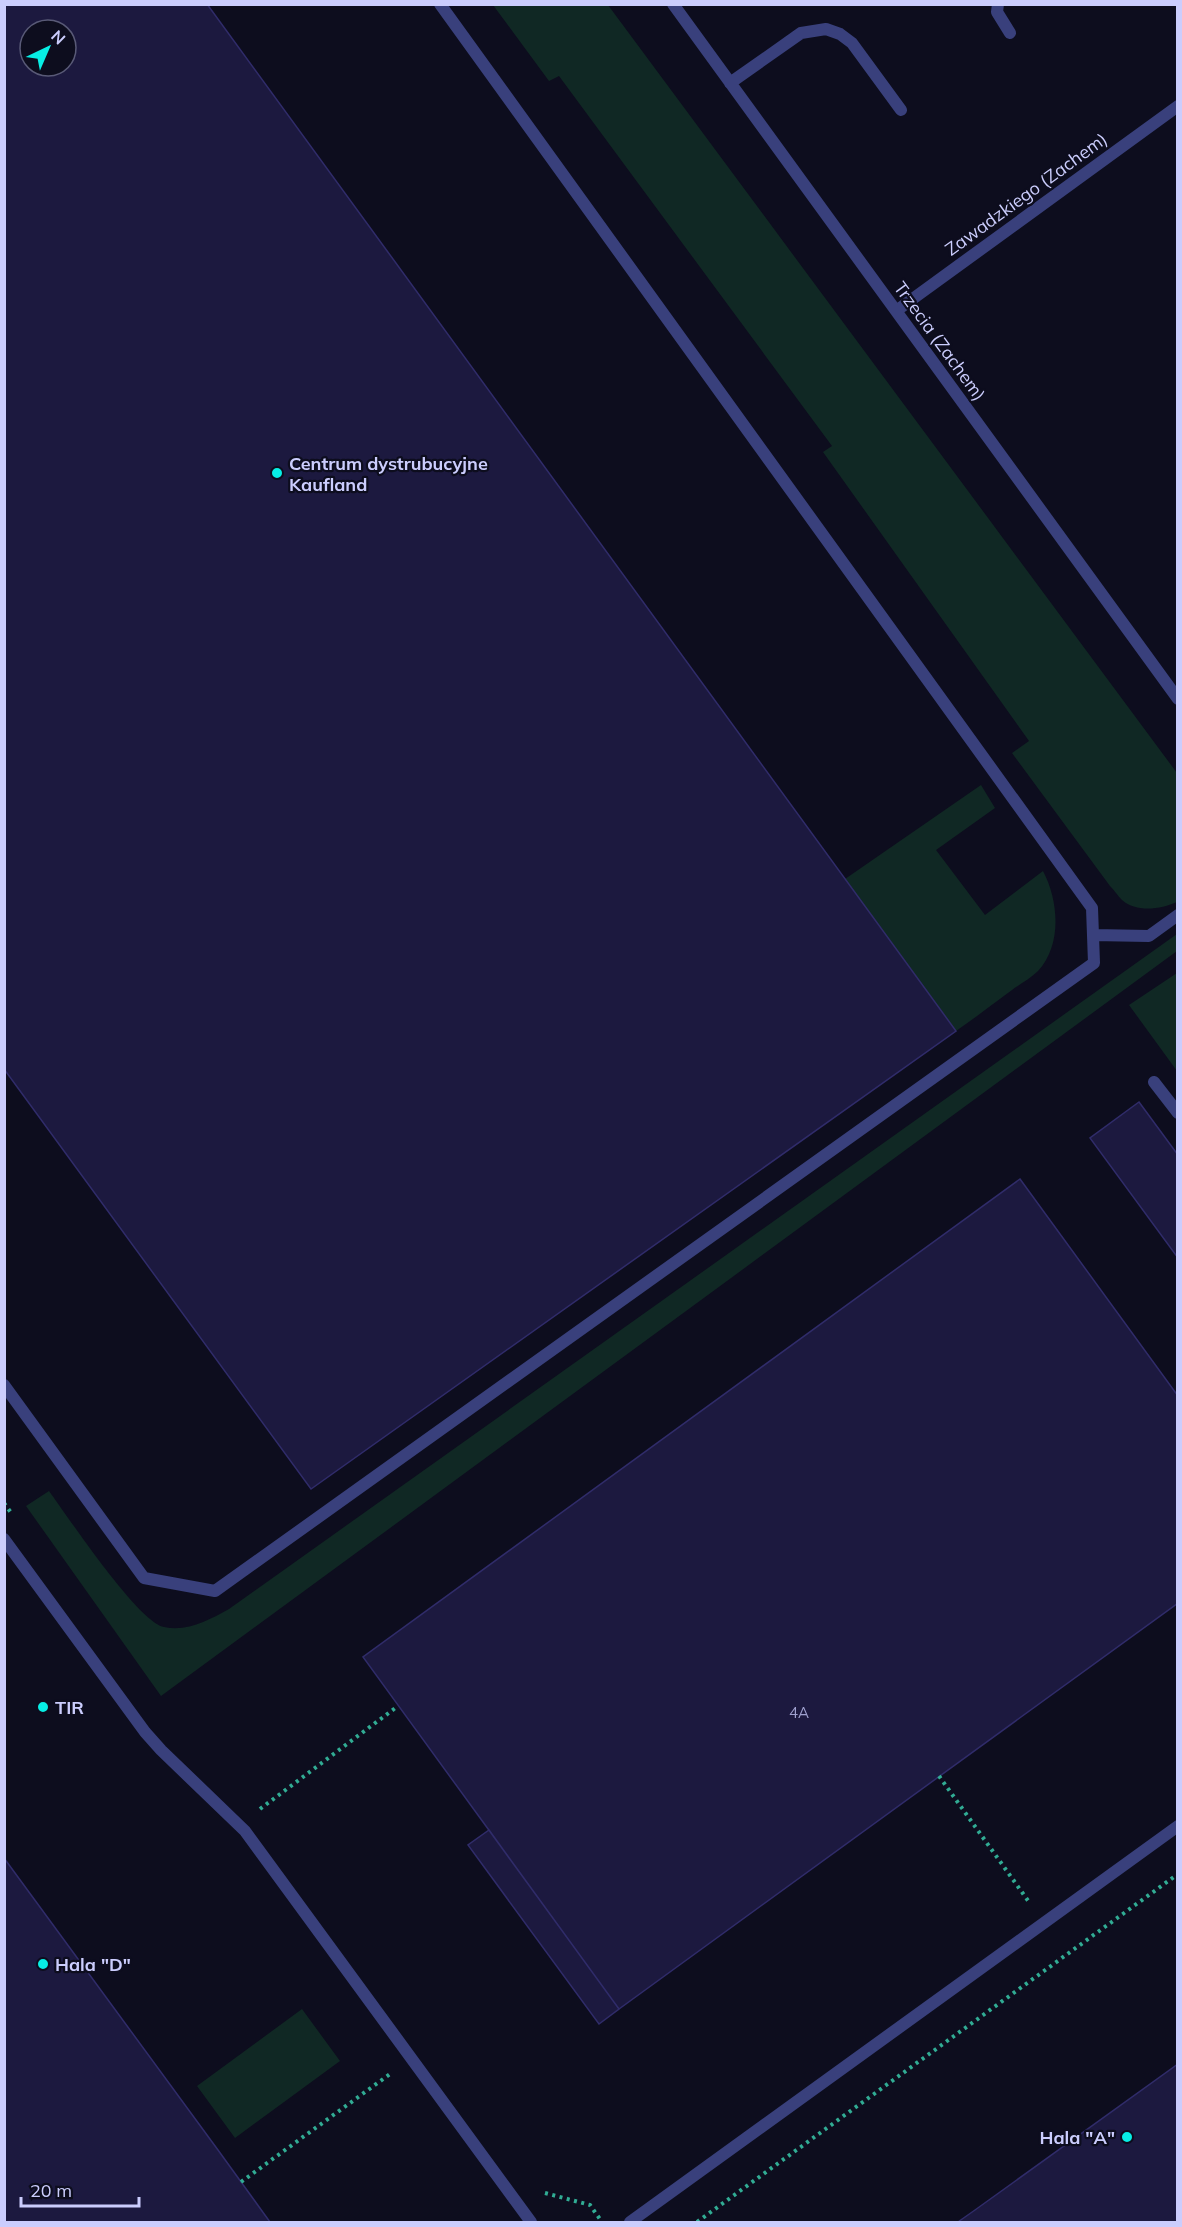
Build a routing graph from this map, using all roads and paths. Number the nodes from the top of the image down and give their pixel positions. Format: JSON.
{"nodes":[{"id":1,"x":440,"y":4,"type":"edge"},
{"id":2,"x":673,"y":4,"type":"edge"},
{"id":3,"x":998,"y":4,"type":"edge"},
{"id":4,"x":1010,"y":33,"type":"dead end"},
{"id":5,"x":730,"y":83,"type":"junction"},
{"id":6,"x":1178,"y":106,"type":"edge"},
{"id":7,"x":901,"y":110,"type":"dead end"},
{"id":8,"x":896,"y":311,"type":"junction"},
{"id":9,"x":1178,"y":699,"type":"edge"},
{"id":10,"x":1178,"y":915,"type":"edge"},
{"id":11,"x":1093,"y":935,"type":"junction"},
{"id":12,"x":1154,"y":1082,"type":"dead end"},
{"id":13,"x":1178,"y":1113,"type":"edge"},
{"id":14,"x":4,"y":1385,"type":"edge"},
{"id":15,"x":4,"y":1539,"type":"edge"},
{"id":16,"x":398,"y":1706,"type":"dead end"},
{"id":17,"x":939,"y":1776,"type":"dead end"},
{"id":18,"x":257,"y":1812,"type":"dead end"},
{"id":19,"x":1178,"y":1826,"type":"edge"},
{"id":20,"x":1178,"y":1874,"type":"edge"},
{"id":21,"x":1044,"y":1923,"type":"junction"},
{"id":22,"x":1067,"y":1954,"type":"junction"},
{"id":23,"x":411,"y":2059,"type":"junction"},
{"id":24,"x":241,"y":2182,"type":"dead end"},
{"id":25,"x":531,"y":2223,"type":"edge"},
{"id":26,"x":630,"y":2223,"type":"edge"},
{"id":27,"x":697,"y":2223,"type":"edge"}],
"edges":[{"from":1,"to":11,"type":"lane"},
{"from":2,"to":5,"type":"lane","name":"Trzecia (Zachem)"},
{"from":3,"to":4,"type":"lane"},
{"from":5,"to":7,"type":"lane"},
{"from":5,"to":8,"type":"lane","name":"Trzecia (Zachem)"},
{"from":6,"to":8,"type":"lane","name":"Zawadzkiego (Zachem)"},
{"from":8,"to":9,"type":"lane","name":"Trzecia (Zachem)"},
{"from":10,"to":11,"type":"lane"},
{"from":11,"to":14,"type":"lane"},
{"from":12,"to":13,"type":"lane"},
{"from":15,"to":23,"type":"lane"},
{"from":16,"to":18,"type":"path"},
{"from":17,"to":21,"type":"path"},
{"from":19,"to":21,"type":"lane"},
{"from":20,"to":22,"type":"path"},
{"from":21,"to":22,"type":"path"},
{"from":21,"to":26,"type":"lane"},
{"from":22,"to":27,"type":"path"},
{"from":23,"to":24,"type":"path"},
{"from":23,"to":25,"type":"lane"}]}
